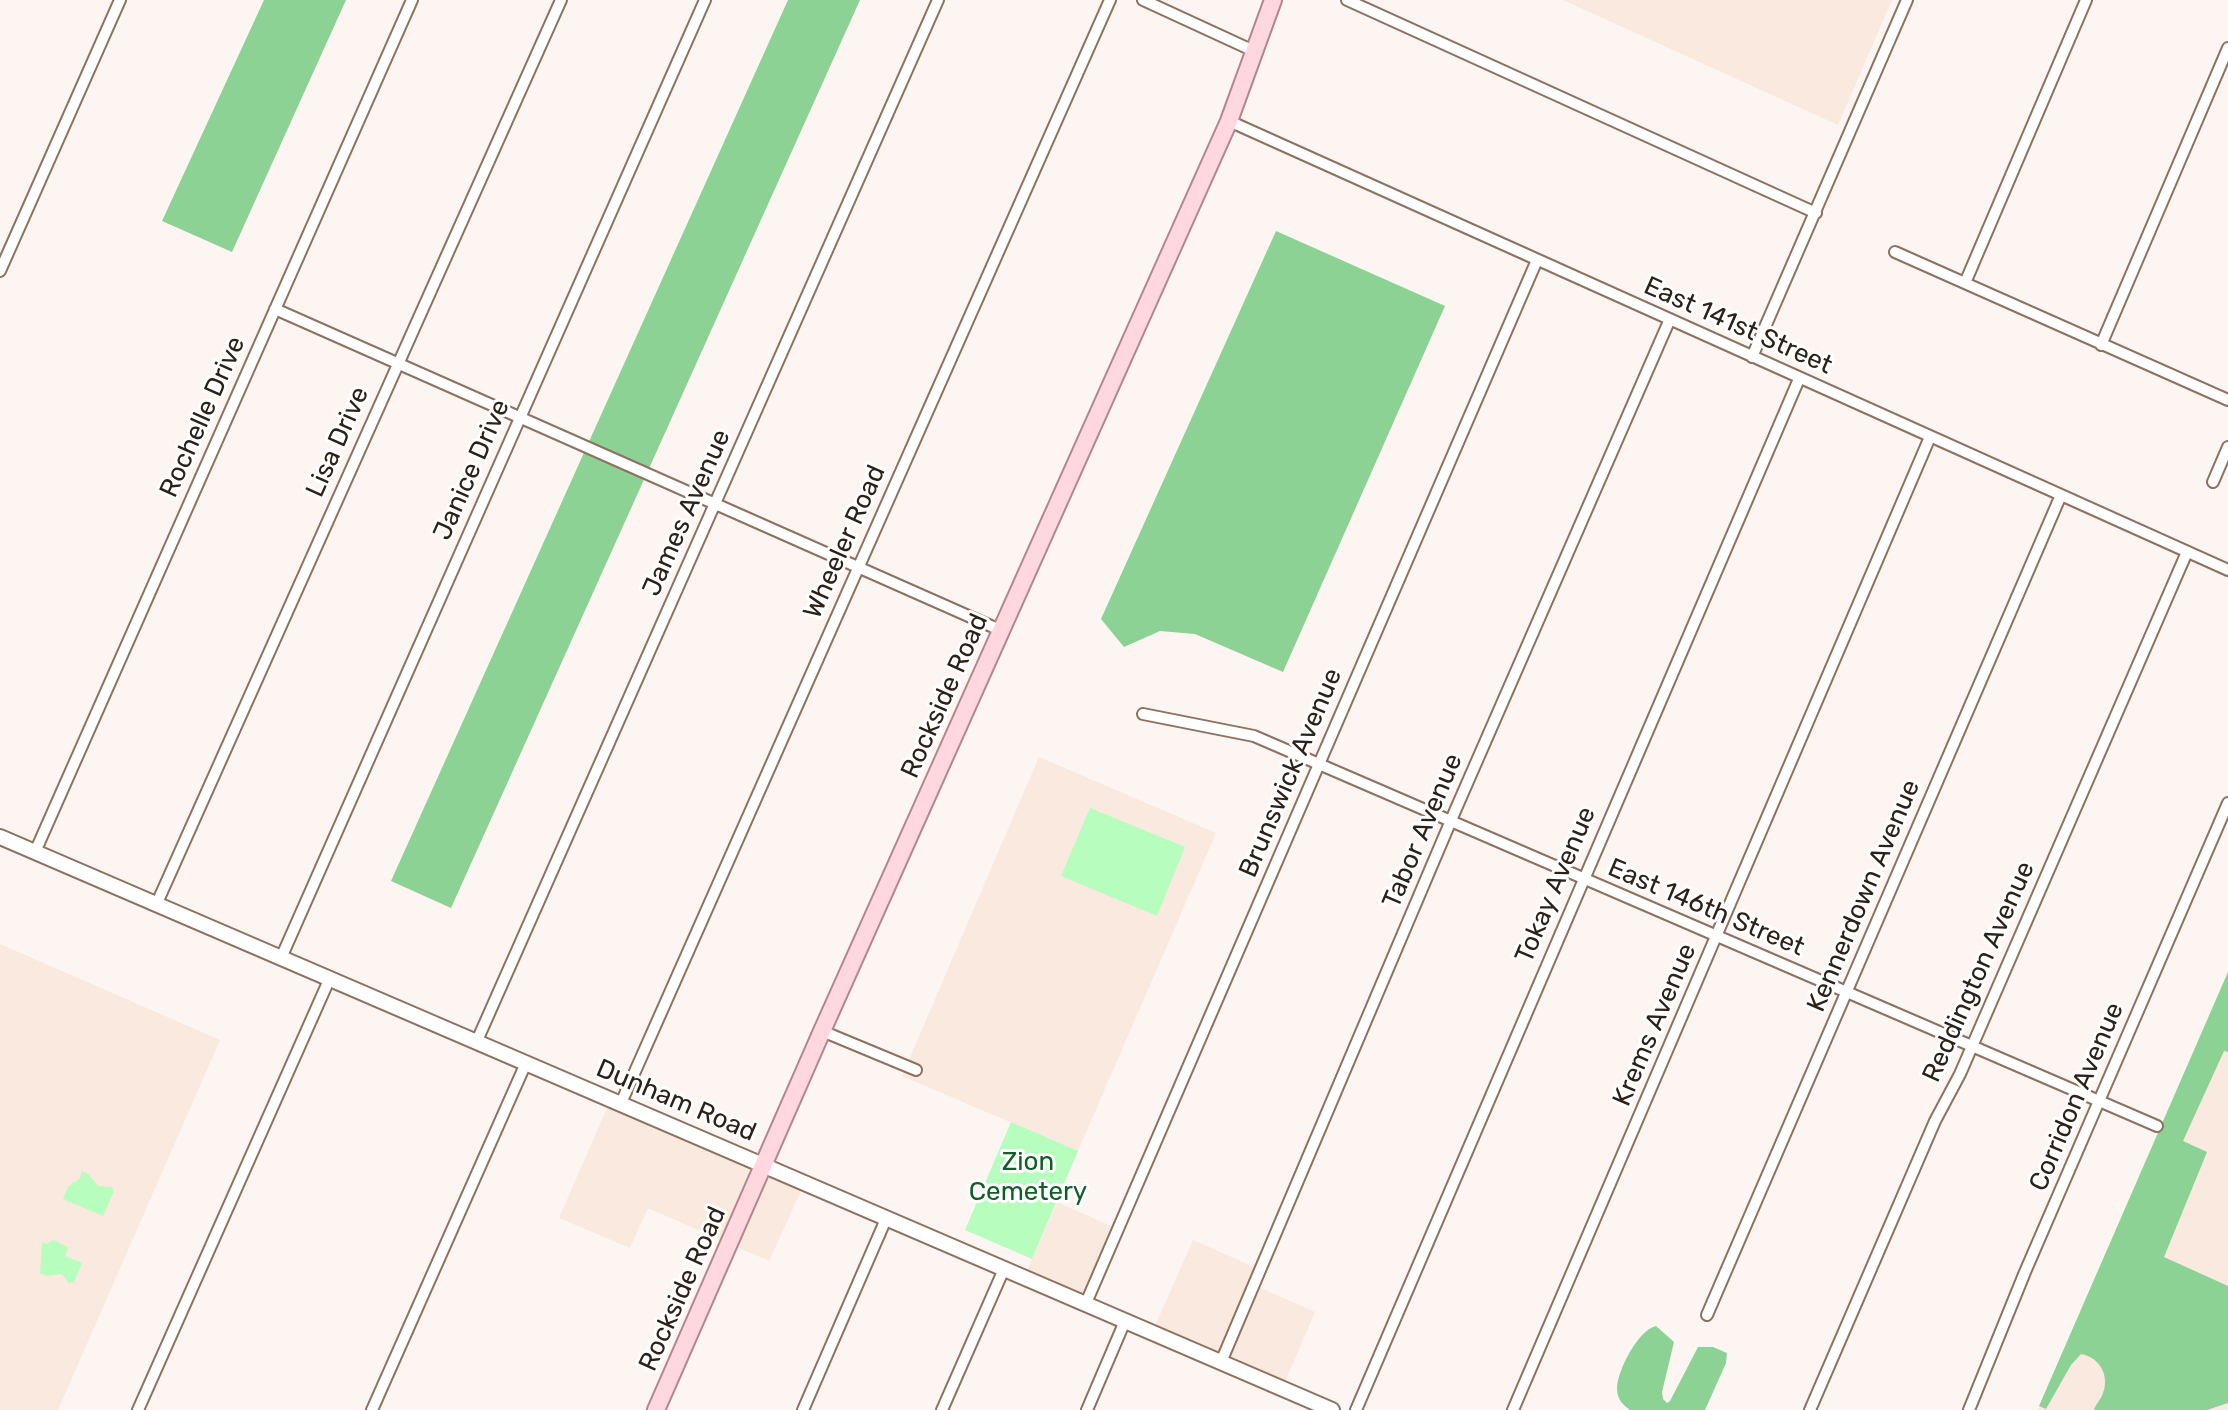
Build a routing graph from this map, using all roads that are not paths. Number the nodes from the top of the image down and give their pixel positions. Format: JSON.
{"nodes":[{"id":1,"x":120,"y":0,"type":"edge"},
{"id":2,"x":412,"y":0,"type":"edge"},
{"id":3,"x":561,"y":0,"type":"edge"},
{"id":4,"x":705,"y":0,"type":"edge"},
{"id":5,"x":938,"y":0,"type":"edge"},
{"id":6,"x":1110,"y":0,"type":"edge"},
{"id":7,"x":1143,"y":0,"type":"edge"},
{"id":8,"x":1273,"y":0,"type":"edge"},
{"id":9,"x":1347,"y":0,"type":"edge"},
{"id":10,"x":1907,"y":0,"type":"edge"},
{"id":11,"x":2086,"y":0,"type":"edge"},
{"id":12,"x":2228,"y":48,"type":"edge"},
{"id":13,"x":1256,"y":52,"type":"junction"},
{"id":14,"x":1229,"y":121,"type":"junction"},
{"id":15,"x":1816,"y":213,"type":"junction"},
{"id":16,"x":1895,"y":252,"type":"dead end"},
{"id":17,"x":1537,"y":260,"type":"junction"},
{"id":18,"x":0,"y":271,"type":"edge"},
{"id":19,"x":1965,"y":283,"type":"junction"},
{"id":20,"x":275,"y":309,"type":"junction"},
{"id":21,"x":1670,"y":319,"type":"junction"},
{"id":22,"x":2101,"y":345,"type":"junction"},
{"id":23,"x":1752,"y":357,"type":"junction"},
{"id":24,"x":397,"y":364,"type":"junction"},
{"id":25,"x":1799,"y":379,"type":"junction"},
{"id":26,"x":2228,"y":400,"type":"edge"},
{"id":27,"x":519,"y":418,"type":"junction"},
{"id":28,"x":1930,"y":437,"type":"junction"},
{"id":29,"x":2228,"y":447,"type":"edge"},
{"id":30,"x":2213,"y":482,"type":"dead end"},
{"id":31,"x":2061,"y":495,"type":"junction"},
{"id":32,"x":715,"y":505,"type":"junction"},
{"id":33,"x":2187,"y":552,"type":"junction"},
{"id":34,"x":858,"y":567,"type":"junction"},
{"id":35,"x":2228,"y":570,"type":"edge"},
{"id":36,"x":1000,"y":630,"type":"junction"},
{"id":37,"x":1143,"y":714,"type":"dead end"},
{"id":38,"x":1319,"y":765,"type":"junction"},
{"id":39,"x":2228,"y":803,"type":"edge"},
{"id":40,"x":1451,"y":822,"type":"junction"},
{"id":41,"x":0,"y":837,"type":"edge"},
{"id":42,"x":35,"y":852,"type":"junction"},
{"id":43,"x":1583,"y":878,"type":"junction"},
{"id":44,"x":157,"y":903,"type":"junction"},
{"id":45,"x":1717,"y":937,"type":"junction"},
{"id":46,"x":281,"y":958,"type":"junction"},
{"id":47,"x":329,"y":980,"type":"junction"},
{"id":48,"x":1846,"y":992,"type":"junction"},
{"id":49,"x":822,"y":1031,"type":"junction"},
{"id":50,"x":476,"y":1043,"type":"junction"},
{"id":51,"x":1972,"y":1047,"type":"junction"},
{"id":52,"x":526,"y":1063,"type":"junction"},
{"id":53,"x":916,"y":1070,"type":"dead end"},
{"id":54,"x":2099,"y":1101,"type":"junction"},
{"id":55,"x":621,"y":1103,"type":"junction"},
{"id":56,"x":2157,"y":1126,"type":"dead end"},
{"id":57,"x":765,"y":1165,"type":"junction"},
{"id":58,"x":886,"y":1219,"type":"junction"},
{"id":59,"x":1004,"y":1269,"type":"junction"},
{"id":60,"x":1086,"y":1303,"type":"junction"},
{"id":61,"x":1707,"y":1315,"type":"dead end"},
{"id":62,"x":1125,"y":1321,"type":"junction"},
{"id":63,"x":1221,"y":1362,"type":"junction"},
{"id":64,"x":138,"y":1410,"type":"edge"},
{"id":65,"x":372,"y":1410,"type":"edge"},
{"id":66,"x":656,"y":1410,"type":"edge"},
{"id":67,"x":803,"y":1410,"type":"edge"},
{"id":68,"x":942,"y":1410,"type":"edge"},
{"id":69,"x":1087,"y":1410,"type":"edge"},
{"id":70,"x":1332,"y":1410,"type":"edge"},
{"id":71,"x":1356,"y":1410,"type":"edge"},
{"id":72,"x":1513,"y":1410,"type":"edge"},
{"id":73,"x":1810,"y":1410,"type":"edge"},
{"id":74,"x":1969,"y":1410,"type":"edge"}],
"edges":[{"from":1,"to":18,"type":"street"},
{"from":2,"to":20,"type":"street","name":"Rochelle Drive"},
{"from":3,"to":24,"type":"street","name":"Lisa Drive"},
{"from":4,"to":27,"type":"street","name":"Janice Drive"},
{"from":5,"to":32,"type":"street","name":"James Avenue"},
{"from":6,"to":34,"type":"street","name":"Wheeler Road"},
{"from":7,"to":13,"type":"street"},
{"from":8,"to":13,"type":"main road","name":"Rockside Road"},
{"from":9,"to":15,"type":"street"},
{"from":10,"to":15,"type":"street"},
{"from":11,"to":19,"type":"street"},
{"from":12,"to":22,"type":"street"},
{"from":13,"to":14,"type":"main road","name":"Rockside Road"},
{"from":14,"to":17,"type":"street","name":"East 141st Street"},
{"from":14,"to":36,"type":"main road","name":"Rockside Road"},
{"from":15,"to":23,"type":"street"},
{"from":16,"to":19,"type":"street"},
{"from":17,"to":21,"type":"street","name":"East 141st Street"},
{"from":17,"to":38,"type":"street","name":"Brunswick Avenue"},
{"from":19,"to":22,"type":"street"},
{"from":20,"to":24,"type":"street"},
{"from":20,"to":42,"type":"street","name":"Rochelle Drive"},
{"from":21,"to":23,"type":"street","name":"East 141st Street"},
{"from":21,"to":40,"type":"street","name":"Tabor Avenue"},
{"from":22,"to":26,"type":"street"},
{"from":23,"to":25,"type":"street","name":"East 141st Street"},
{"from":24,"to":27,"type":"street"},
{"from":24,"to":44,"type":"street","name":"Lisa Drive"},
{"from":25,"to":28,"type":"street","name":"East 141st Street"},
{"from":25,"to":43,"type":"street","name":"Tokay Avenue"},
{"from":27,"to":32,"type":"street"},
{"from":27,"to":46,"type":"street","name":"Janice Drive"},
{"from":28,"to":31,"type":"street","name":"East 141st Street"},
{"from":28,"to":45,"type":"street","name":"Krems Avenue"},
{"from":29,"to":30,"type":"street"},
{"from":31,"to":33,"type":"street","name":"East 141st Street"},
{"from":31,"to":48,"type":"street","name":"Kennerdown Avenue"},
{"from":32,"to":34,"type":"street"},
{"from":32,"to":50,"type":"street","name":"James Avenue"},
{"from":33,"to":35,"type":"street","name":"East 141st Street"},
{"from":33,"to":51,"type":"street","name":"Reddington Avenue"},
{"from":34,"to":36,"type":"street"},
{"from":34,"to":55,"type":"street","name":"Wheeler Road"},
{"from":36,"to":49,"type":"main road","name":"Rockside Road"},
{"from":37,"to":38,"type":"street","name":"East 146th Street"},
{"from":38,"to":40,"type":"street","name":"East 146th Street"},
{"from":38,"to":60,"type":"street","name":"Brunswick Avenue"},
{"from":39,"to":54,"type":"street","name":"Corridon Avenue"},
{"from":40,"to":43,"type":"street","name":"East 146th Street"},
{"from":40,"to":63,"type":"street","name":"Tabor Avenue"},
{"from":41,"to":42,"type":"street","name":"Dunham Road"},
{"from":42,"to":44,"type":"street","name":"Dunham Road"},
{"from":43,"to":45,"type":"street","name":"East 146th Street"},
{"from":43,"to":71,"type":"street","name":"Tokay Avenue"},
{"from":44,"to":46,"type":"street","name":"Dunham Road"},
{"from":45,"to":48,"type":"street","name":"East 146th Street"},
{"from":45,"to":72,"type":"street","name":"Krems Avenue"},
{"from":46,"to":47,"type":"street","name":"Dunham Road"},
{"from":47,"to":50,"type":"street","name":"Dunham Road"},
{"from":47,"to":64,"type":"street"},
{"from":48,"to":51,"type":"street","name":"East 146th Street"},
{"from":48,"to":61,"type":"street","name":"Kennerdown Avenue"},
{"from":49,"to":53,"type":"street"},
{"from":49,"to":57,"type":"main road","name":"Rockside Road"},
{"from":50,"to":52,"type":"street","name":"Dunham Road"},
{"from":51,"to":54,"type":"street","name":"East 146th Street"},
{"from":51,"to":73,"type":"street","name":"Reddington Avenue"},
{"from":52,"to":55,"type":"street","name":"Dunham Road"},
{"from":52,"to":65,"type":"street"},
{"from":54,"to":56,"type":"street","name":"East 146th Street"},
{"from":54,"to":74,"type":"street","name":"Corridon Avenue"},
{"from":55,"to":57,"type":"street","name":"Dunham Road"},
{"from":57,"to":58,"type":"street","name":"Dunham Road"},
{"from":57,"to":66,"type":"main road","name":"Rockside Road"},
{"from":58,"to":59,"type":"street","name":"Dunham Road"},
{"from":58,"to":67,"type":"street"},
{"from":59,"to":60,"type":"street","name":"Dunham Road"},
{"from":59,"to":68,"type":"street"},
{"from":60,"to":62,"type":"street","name":"Dunham Road"},
{"from":62,"to":63,"type":"street","name":"Dunham Road"},
{"from":62,"to":69,"type":"street"},
{"from":63,"to":70,"type":"street","name":"Dunham Road"}]}
